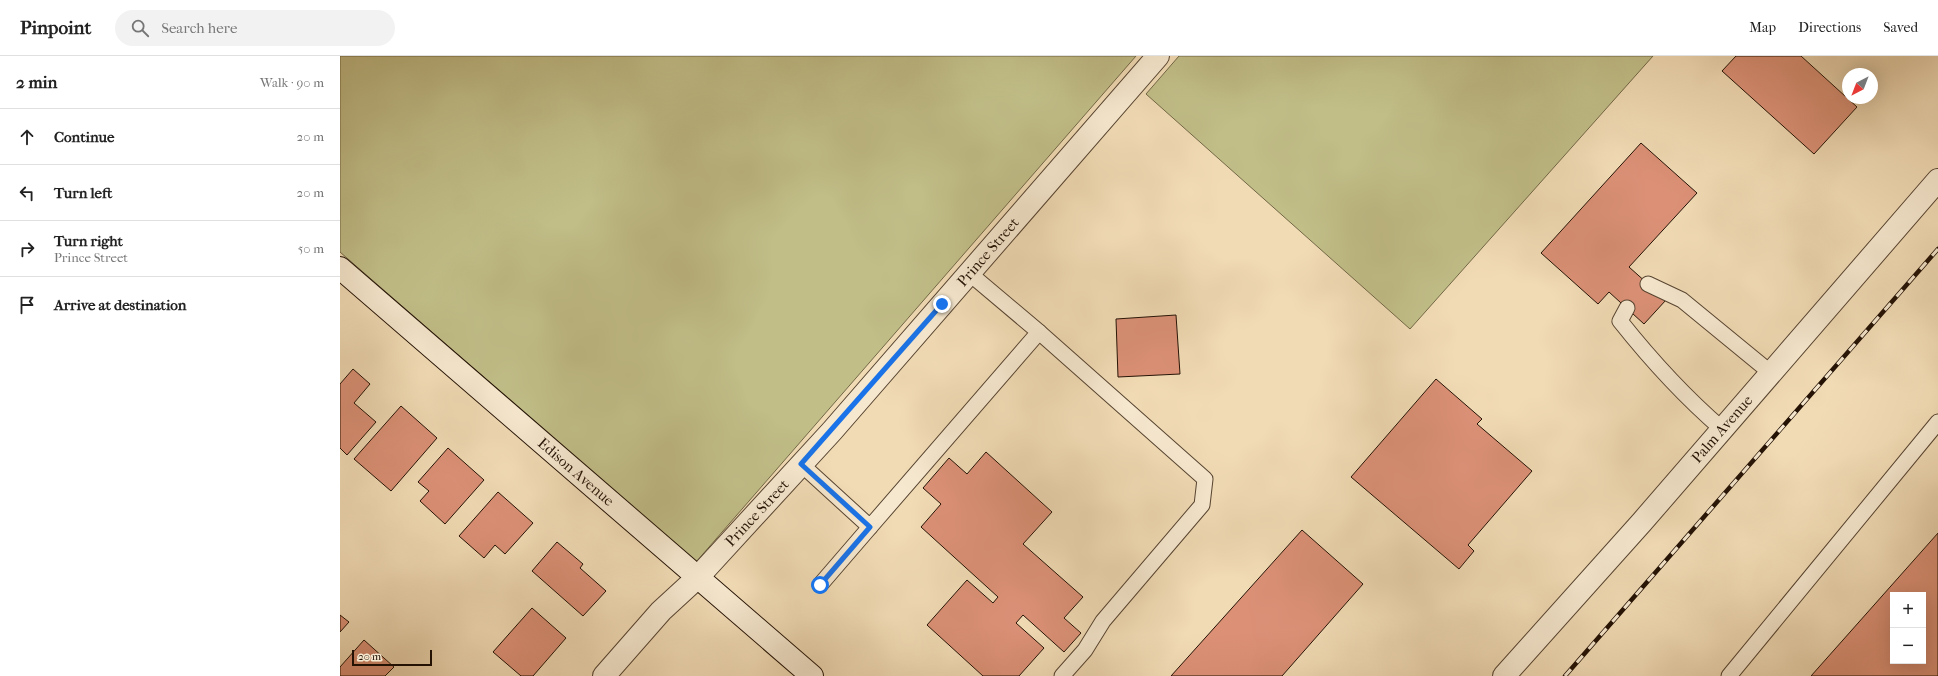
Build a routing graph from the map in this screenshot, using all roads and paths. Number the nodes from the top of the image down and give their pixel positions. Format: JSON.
{"nodes":[{"id":1,"x":1158,"y":56,"type":"edge"},
{"id":2,"x":1938,"y":180,"type":"edge"},
{"id":3,"x":340,"y":268,"type":"edge"},
{"id":4,"x":969,"y":273,"type":"junction"},
{"id":5,"x":1648,"y":284,"type":"dead end"},
{"id":6,"x":1627,"y":308,"type":"dead end"},
{"id":7,"x":1039,"y":332,"type":"junction"},
{"id":8,"x":1771,"y":373,"type":"junction"},
{"id":9,"x":1938,"y":422,"type":"edge"},
{"id":10,"x":1722,"y":429,"type":"junction"},
{"id":11,"x":801,"y":464,"type":"junction"},
{"id":12,"x":870,"y":527,"type":"junction"},
{"id":13,"x":698,"y":577,"type":"junction"},
{"id":14,"x":820,"y":585,"type":"dead end"},
{"id":15,"x":604,"y":676,"type":"edge"},
{"id":16,"x":812,"y":676,"type":"edge"},
{"id":17,"x":1062,"y":676,"type":"edge"},
{"id":18,"x":1504,"y":676,"type":"edge"},
{"id":19,"x":1729,"y":676,"type":"edge"}],
"edges":[{"from":1,"to":4,"type":"street","name":"Prince Street"},
{"from":2,"to":8,"type":"street","name":"Palm Avenue"},
{"from":3,"to":13,"type":"street","name":"Edison Avenue"},
{"from":4,"to":7,"type":"lane"},
{"from":4,"to":11,"type":"street","name":"Prince Street"},
{"from":5,"to":8,"type":"lane"},
{"from":6,"to":10,"type":"lane"},
{"from":7,"to":12,"type":"lane"},
{"from":7,"to":17,"type":"lane"},
{"from":8,"to":10,"type":"street","name":"Palm Avenue"},
{"from":9,"to":19,"type":"lane"},
{"from":10,"to":18,"type":"street","name":"Palm Avenue"},
{"from":11,"to":12,"type":"lane"},
{"from":11,"to":13,"type":"street","name":"Prince Street"},
{"from":12,"to":14,"type":"lane"},
{"from":13,"to":15,"type":"street","name":"Prince Street"},
{"from":13,"to":16,"type":"street","name":"Edison Avenue"}]}
